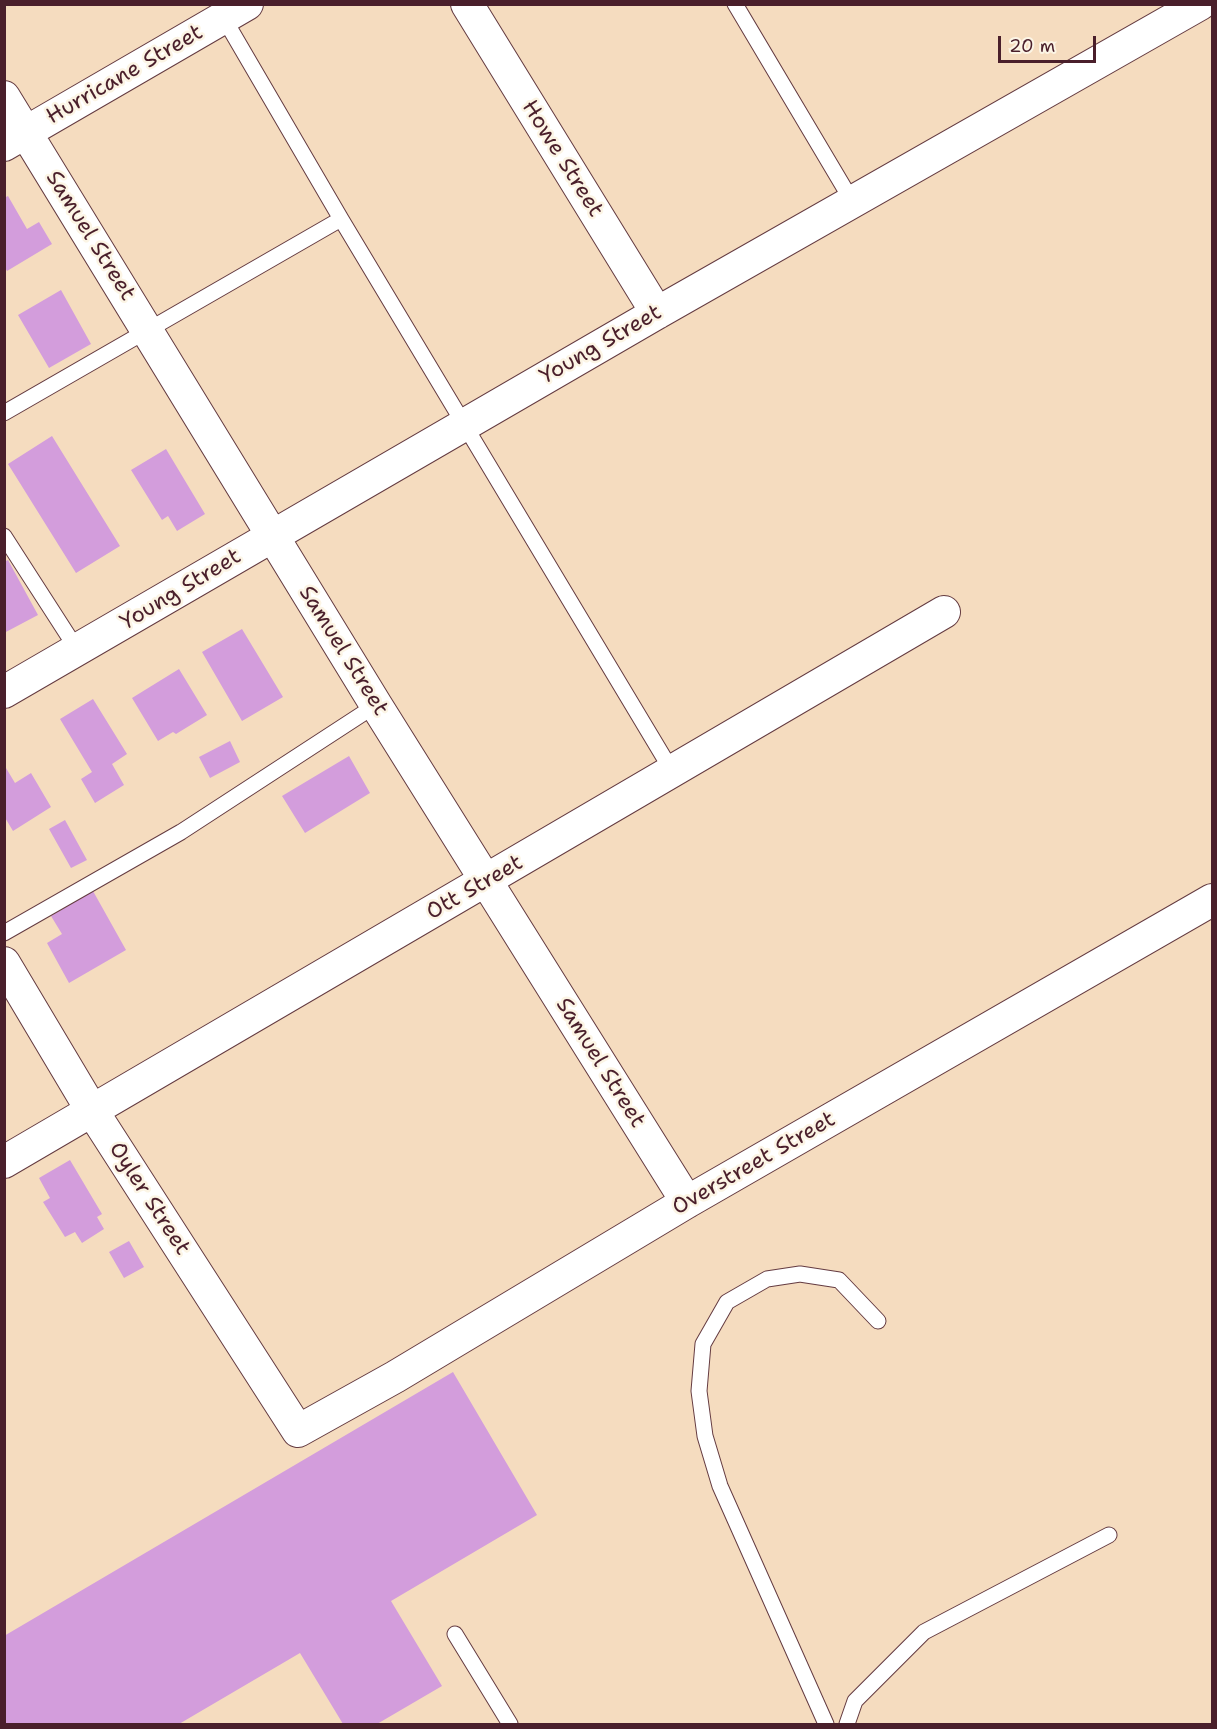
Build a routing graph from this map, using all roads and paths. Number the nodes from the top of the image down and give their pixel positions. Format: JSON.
{"nodes":[{"id":1,"x":467,"y":4,"type":"edge"},
{"id":2,"x":735,"y":4,"type":"edge"},
{"id":3,"x":1200,"y":4,"type":"edge"},
{"id":4,"x":229,"y":9,"type":"edge"},
{"id":5,"x":4,"y":97,"type":"edge"},
{"id":6,"x":15,"y":139,"type":"edge"},
{"id":7,"x":852,"y":201,"type":"junction"},
{"id":8,"x":341,"y":219,"type":"junction"},
{"id":9,"x":657,"y":313,"type":"junction"},
{"id":10,"x":149,"y":330,"type":"junction"},
{"id":11,"x":4,"y":413,"type":"edge"},
{"id":12,"x":463,"y":424,"type":"junction"},
{"id":13,"x":4,"y":536,"type":"edge"},
{"id":14,"x":272,"y":536,"type":"junction"},
{"id":15,"x":944,"y":612,"type":"dead end"},
{"id":16,"x":78,"y":651,"type":"junction"},
{"id":17,"x":4,"y":692,"type":"edge"},
{"id":18,"x":376,"y":705,"type":"junction"},
{"id":19,"x":672,"y":771,"type":"junction"},
{"id":20,"x":486,"y":882,"type":"junction"},
{"id":21,"x":1212,"y":900,"type":"edge"},
{"id":22,"x":4,"y":933,"type":"edge"},
{"id":23,"x":4,"y":963,"type":"edge"},
{"id":24,"x":91,"y":1109,"type":"junction"},
{"id":25,"x":4,"y":1162,"type":"edge"},
{"id":26,"x":687,"y":1202,"type":"junction"},
{"id":27,"x":878,"y":1321,"type":"dead end"},
{"id":28,"x":298,"y":1431,"type":"joint"},
{"id":29,"x":1110,"y":1534,"type":"dead end"},
{"id":30,"x":455,"y":1634,"type":"dead end"},
{"id":31,"x":510,"y":1725,"type":"edge"},
{"id":32,"x":826,"y":1725,"type":"edge"},
{"id":33,"x":847,"y":1725,"type":"edge"}],
"edges":[{"from":1,"to":9,"type":"street","name":"Howe Street"},
{"from":2,"to":7,"type":"lane"},
{"from":3,"to":7,"type":"street","name":"Young Street"},
{"from":4,"to":6,"type":"street","name":"Hurricane Street"},
{"from":4,"to":8,"type":"lane"},
{"from":5,"to":6,"type":"street","name":"Samuel Street"},
{"from":6,"to":10,"type":"street","name":"Samuel Street"},
{"from":7,"to":9,"type":"street","name":"Young Street"},
{"from":8,"to":10,"type":"lane"},
{"from":8,"to":12,"type":"lane"},
{"from":9,"to":12,"type":"street","name":"Young Street"},
{"from":10,"to":11,"type":"lane"},
{"from":10,"to":14,"type":"street","name":"Samuel Street"},
{"from":12,"to":14,"type":"street","name":"Young Street"},
{"from":12,"to":19,"type":"lane"},
{"from":13,"to":16,"type":"lane"},
{"from":14,"to":16,"type":"street","name":"Young Street"},
{"from":14,"to":18,"type":"street","name":"Samuel Street"},
{"from":15,"to":19,"type":"street","name":"Ott Street"},
{"from":16,"to":17,"type":"street","name":"Young Street"},
{"from":18,"to":20,"type":"street","name":"Samuel Street"},
{"from":18,"to":22,"type":"lane"},
{"from":19,"to":20,"type":"street","name":"Ott Street"},
{"from":20,"to":24,"type":"street","name":"Ott Street"},
{"from":20,"to":26,"type":"street","name":"Samuel Street"},
{"from":21,"to":26,"type":"street","name":"Overstreet Street"},
{"from":23,"to":24,"type":"street","name":"Oyler Street"},
{"from":24,"to":25,"type":"street","name":"Ott Street"},
{"from":24,"to":28,"type":"street","name":"Oyler Street"},
{"from":26,"to":28,"type":"street","name":"Overstreet Street"},
{"from":27,"to":32,"type":"lane"},
{"from":29,"to":33,"type":"lane"},
{"from":30,"to":31,"type":"lane"}]}
